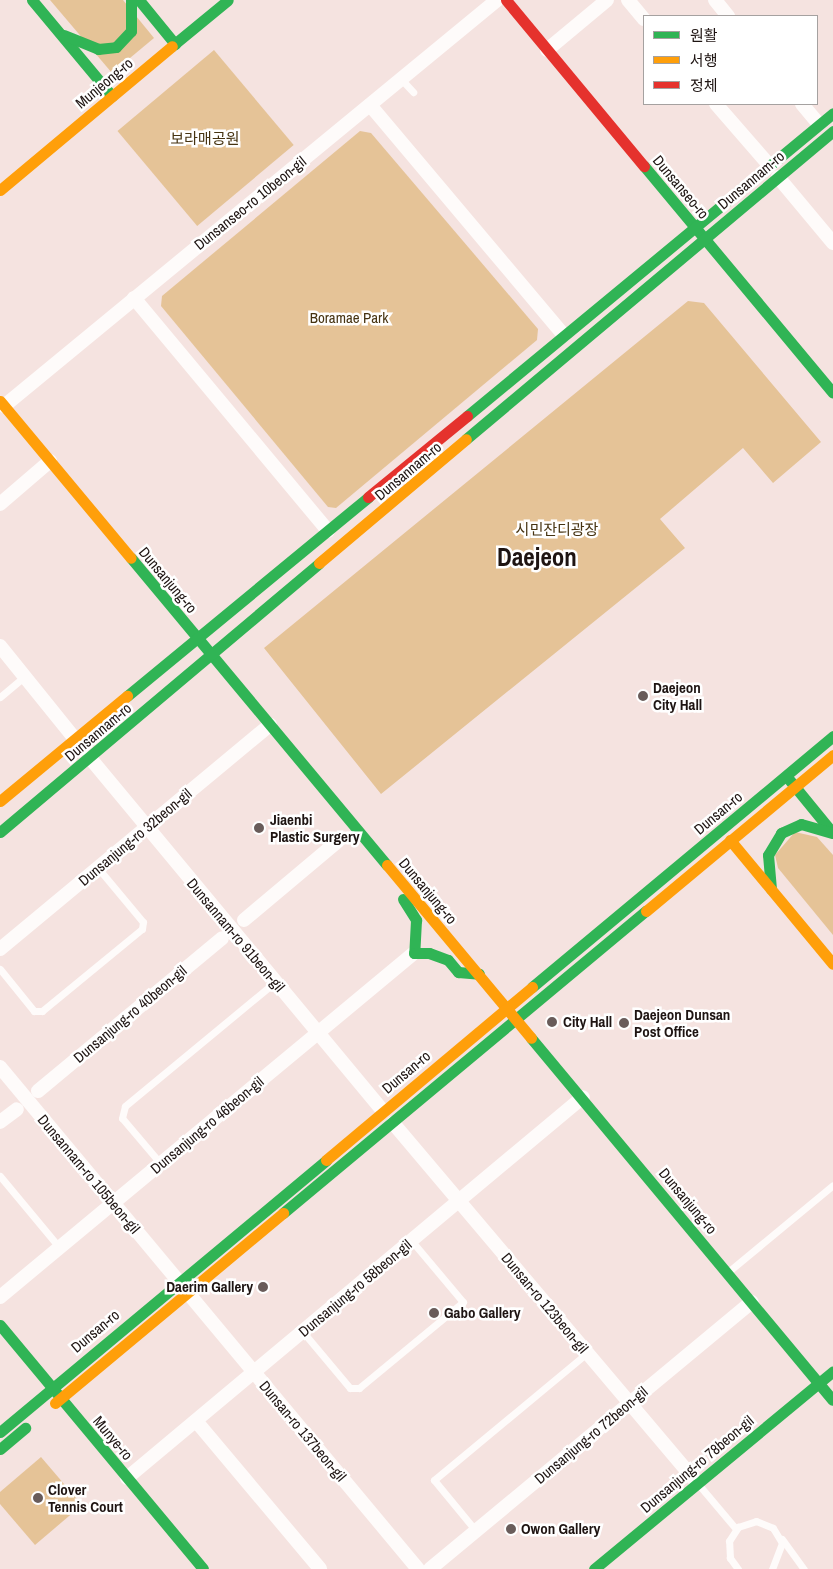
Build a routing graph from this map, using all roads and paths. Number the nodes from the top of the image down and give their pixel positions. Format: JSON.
{"nodes":[{"id":1,"x":32,"y":0,"type":"edge"},
{"id":2,"x":130,"y":0,"type":"edge"},
{"id":3,"x":139,"y":0,"type":"edge"},
{"id":4,"x":228,"y":0,"type":"edge"},
{"id":5,"x":497,"y":0,"type":"edge"},
{"id":6,"x":506,"y":0,"type":"edge"},
{"id":7,"x":607,"y":0,"type":"edge"},
{"id":8,"x":628,"y":0,"type":"edge"},
{"id":9,"x":715,"y":0,"type":"edge"},
{"id":10,"x":727,"y":15,"type":"edge"},
{"id":11,"x":643,"y":19,"type":"edge"},
{"id":12,"x":60,"y":33,"type":"junction"},
{"id":13,"x":175,"y":44,"type":"junction"},
{"id":14,"x":547,"y":50,"type":"junction"},
{"id":15,"x":401,"y":79,"type":"junction"},
{"id":16,"x":413,"y":92,"type":"dead end"},
{"id":17,"x":112,"y":96,"type":"junction"},
{"id":18,"x":370,"y":105,"type":"junction"},
{"id":19,"x":717,"y":105,"type":"edge"},
{"id":20,"x":803,"y":105,"type":"edge"},
{"id":21,"x":833,"y":113,"type":"edge"},
{"id":22,"x":828,"y":134,"type":"edge"},
{"id":23,"x":769,"y":165,"type":"junction"},
{"id":24,"x":778,"y":177,"type":"junction"},
{"id":25,"x":0,"y":190,"type":"edge"},
{"id":26,"x":695,"y":227,"type":"junction"},
{"id":27,"x":705,"y":239,"type":"junction"},
{"id":28,"x":833,"y":242,"type":"edge"},
{"id":29,"x":134,"y":298,"type":"junction"},
{"id":30,"x":564,"y":336,"type":"junction"},
{"id":31,"x":833,"y":393,"type":"edge"},
{"id":32,"x":2,"y":404,"type":"edge"},
{"id":33,"x":50,"y":462,"type":"junction"},
{"id":34,"x":0,"y":504,"type":"edge"},
{"id":35,"x":328,"y":531,"type":"junction"},
{"id":36,"x":198,"y":639,"type":"junction"},
{"id":37,"x":0,"y":646,"type":"edge"},
{"id":38,"x":212,"y":656,"type":"junction"},
{"id":39,"x":25,"y":676,"type":"junction"},
{"id":40,"x":0,"y":697,"type":"edge"},
{"id":41,"x":270,"y":725,"type":"junction"},
{"id":42,"x":833,"y":736,"type":"edge"},
{"id":43,"x":75,"y":739,"type":"junction"},
{"id":44,"x":833,"y":755,"type":"edge"},
{"id":45,"x":90,"y":758,"type":"junction"},
{"id":46,"x":786,"y":775,"type":"junction"},
{"id":47,"x":795,"y":786,"type":"junction"},
{"id":48,"x":0,"y":801,"type":"edge"},
{"id":49,"x":147,"y":827,"type":"junction"},
{"id":50,"x":0,"y":832,"type":"edge"},
{"id":51,"x":833,"y":833,"type":"edge"},
{"id":52,"x":730,"y":840,"type":"junction"},
{"id":53,"x":338,"y":841,"type":"dead end"},
{"id":54,"x":98,"y":868,"type":"junction"},
{"id":55,"x":404,"y":886,"type":"junction"},
{"id":56,"x":771,"y":889,"type":"junction"},
{"id":57,"x":244,"y":920,"type":"dead end"},
{"id":58,"x":222,"y":938,"type":"dead end"},
{"id":59,"x":0,"y":949,"type":"edge"},
{"id":60,"x":414,"y":953,"type":"junction"},
{"id":61,"x":833,"y":964,"type":"edge"},
{"id":62,"x":0,"y":969,"type":"edge"},
{"id":63,"x":479,"y":974,"type":"junction"},
{"id":64,"x":276,"y":982,"type":"junction"},
{"id":65,"x":508,"y":1007,"type":"junction"},
{"id":66,"x":517,"y":1018,"type":"junction"},
{"id":67,"x":318,"y":1033,"type":"junction"},
{"id":68,"x":0,"y":1067,"type":"edge"},
{"id":69,"x":38,"y":1091,"type":"dead end"},
{"id":70,"x":583,"y":1097,"type":"junction"},
{"id":71,"x":16,"y":1109,"type":"dead end"},
{"id":72,"x":383,"y":1111,"type":"junction"},
{"id":73,"x":0,"y":1122,"type":"edge"},
{"id":74,"x":393,"y":1123,"type":"junction"},
{"id":75,"x":161,"y":1164,"type":"junction"},
{"id":76,"x":0,"y":1176,"type":"edge"},
{"id":77,"x":833,"y":1185,"type":"edge"},
{"id":78,"x":459,"y":1201,"type":"junction"},
{"id":79,"x":113,"y":1203,"type":"junction"},
{"id":80,"x":412,"y":1240,"type":"junction"},
{"id":81,"x":59,"y":1248,"type":"junction"},
{"id":82,"x":727,"y":1272,"type":"junction"},
{"id":83,"x":178,"y":1281,"type":"junction"},
{"id":84,"x":188,"y":1293,"type":"junction"},
{"id":85,"x":0,"y":1296,"type":"edge"},
{"id":86,"x":752,"y":1302,"type":"junction"},
{"id":87,"x":0,"y":1326,"type":"edge"},
{"id":88,"x":303,"y":1332,"type":"junction"},
{"id":89,"x":588,"y":1353,"type":"junction"},
{"id":90,"x":833,"y":1371,"type":"edge"},
{"id":91,"x":254,"y":1372,"type":"junction"},
{"id":92,"x":819,"y":1382,"type":"junction"},
{"id":93,"x":52,"y":1388,"type":"junction"},
{"id":94,"x":61,"y":1398,"type":"junction"},
{"id":95,"x":833,"y":1400,"type":"edge"},
{"id":96,"x":630,"y":1403,"type":"junction"},
{"id":97,"x":196,"y":1420,"type":"junction"},
{"id":98,"x":0,"y":1432,"type":"edge"},
{"id":99,"x":0,"y":1449,"type":"edge"},
{"id":100,"x":127,"y":1478,"type":"junction"},
{"id":101,"x":697,"y":1483,"type":"junction"},
{"id":102,"x":736,"y":1529,"type":"junction"},
{"id":103,"x":476,"y":1531,"type":"junction"},
{"id":104,"x":778,"y":1535,"type":"junction"},
{"id":105,"x":736,"y":1568,"type":"edge"},
{"id":106,"x":203,"y":1569,"type":"edge"},
{"id":107,"x":320,"y":1569,"type":"edge"},
{"id":108,"x":418,"y":1569,"type":"edge"},
{"id":109,"x":430,"y":1569,"type":"edge"},
{"id":110,"x":594,"y":1569,"type":"edge"},
{"id":111,"x":772,"y":1569,"type":"edge"},
{"id":112,"x":804,"y":1569,"type":"edge"}],
"edges":[{"from":1,"to":12,"type":"main road"},
{"from":2,"to":12,"type":"main road"},
{"from":3,"to":13,"type":"main road"},
{"from":4,"to":13,"type":"main road","name":"Munjeong-ro"},
{"from":5,"to":15,"type":"street","name":"Dunsanseo-ro 10beon-gil"},
{"from":6,"to":14,"type":"main road","name":"Dunsanseo-ro"},
{"from":7,"to":14,"type":"street"},
{"from":8,"to":11,"type":"street"},
{"from":9,"to":10,"type":"street"},
{"from":12,"to":17,"type":"main road"},
{"from":13,"to":17,"type":"main road","name":"Munjeong-ro"},
{"from":14,"to":26,"type":"main road","name":"Dunsanseo-ro"},
{"from":15,"to":16,"type":"lane"},
{"from":15,"to":18,"type":"street","name":"Dunsanseo-ro 10beon-gil"},
{"from":17,"to":25,"type":"main road","name":"Munjeong-ro"},
{"from":18,"to":29,"type":"street","name":"Dunsanseo-ro 10beon-gil"},
{"from":18,"to":30,"type":"street"},
{"from":19,"to":23,"type":"street"},
{"from":20,"to":22,"type":"street"},
{"from":21,"to":22,"type":"main road","name":"Dunsannam-ro"},
{"from":22,"to":23,"type":"main road","name":"Dunsannam-ro"},
{"from":22,"to":24,"type":"main road","name":"Dunsannam-ro"},
{"from":23,"to":26,"type":"main road","name":"Dunsannam-ro"},
{"from":24,"to":27,"type":"main road","name":"Dunsannam-ro"},
{"from":24,"to":28,"type":"street"},
{"from":26,"to":27,"type":"main road","name":"Dunsanseo-ro"},
{"from":26,"to":30,"type":"main road","name":"Dunsannam-ro"},
{"from":27,"to":31,"type":"main road","name":"Dunsanseo-ro"},
{"from":27,"to":38,"type":"main road","name":"Dunsannam-ro"},
{"from":29,"to":32,"type":"street","name":"Dunsanseo-ro 10beon-gil"},
{"from":29,"to":35,"type":"street"},
{"from":30,"to":35,"type":"main road","name":"Dunsannam-ro"},
{"from":32,"to":33,"type":"main road","name":"Dunsanjung-ro"},
{"from":33,"to":34,"type":"street"},
{"from":33,"to":36,"type":"main road","name":"Dunsanjung-ro"},
{"from":35,"to":36,"type":"main road","name":"Dunsannam-ro"},
{"from":36,"to":38,"type":"main road","name":"Dunsanjung-ro"},
{"from":36,"to":43,"type":"main road","name":"Dunsannam-ro"},
{"from":37,"to":39,"type":"street"},
{"from":38,"to":41,"type":"main road","name":"Dunsanjung-ro"},
{"from":38,"to":45,"type":"main road","name":"Dunsannam-ro"},
{"from":39,"to":40,"type":"lane"},
{"from":39,"to":43,"type":"street"},
{"from":41,"to":49,"type":"street","name":"Dunsanjung-ro 32beon-gil"},
{"from":41,"to":55,"type":"main road","name":"Dunsanjung-ro"},
{"from":42,"to":46,"type":"main road","name":"Dunsan-ro"},
{"from":43,"to":48,"type":"main road","name":"Dunsannam-ro"},
{"from":44,"to":47,"type":"main road","name":"Dunsan-ro"},
{"from":45,"to":49,"type":"street","name":"Dunsannam-ro 91beon-gil"},
{"from":45,"to":50,"type":"main road","name":"Dunsannam-ro"},
{"from":46,"to":47,"type":"main road"},
{"from":46,"to":65,"type":"main road","name":"Dunsan-ro"},
{"from":47,"to":51,"type":"main road"},
{"from":47,"to":52,"type":"main road","name":"Dunsan-ro"},
{"from":49,"to":54,"type":"street","name":"Dunsanjung-ro 32beon-gil"},
{"from":49,"to":64,"type":"street","name":"Dunsannam-ro 91beon-gil"},
{"from":51,"to":56,"type":"main road"},
{"from":52,"to":56,"type":"main road"},
{"from":52,"to":66,"type":"main road","name":"Dunsan-ro"},
{"from":53,"to":57,"type":"street"},
{"from":54,"to":59,"type":"street","name":"Dunsanjung-ro 32beon-gil"},
{"from":54,"to":62,"type":"lane"},
{"from":55,"to":60,"type":"main road"},
{"from":55,"to":63,"type":"main road","name":"Dunsanjung-ro"},
{"from":56,"to":61,"type":"main road"},
{"from":58,"to":69,"type":"street","name":"Dunsanjung-ro 40beon-gil"},
{"from":60,"to":63,"type":"main road"},
{"from":60,"to":67,"type":"street","name":"Dunsanjung-ro 46beon-gil"},
{"from":63,"to":65,"type":"main road","name":"Dunsanjung-ro"},
{"from":64,"to":67,"type":"street","name":"Dunsannam-ro 91beon-gil"},
{"from":64,"to":75,"type":"lane"},
{"from":65,"to":66,"type":"main road","name":"Dunsanjung-ro"},
{"from":65,"to":72,"type":"main road","name":"Dunsan-ro"},
{"from":66,"to":70,"type":"main road","name":"Dunsanjung-ro"},
{"from":66,"to":74,"type":"main road","name":"Dunsan-ro"},
{"from":67,"to":72,"type":"street","name":"Dunsannam-ro 91beon-gil"},
{"from":67,"to":75,"type":"street","name":"Dunsanjung-ro 46beon-gil"},
{"from":68,"to":79,"type":"street","name":"Dunsannam-ro 105beon-gil"},
{"from":70,"to":78,"type":"street","name":"Dunsanjung-ro 58beon-gil"},
{"from":70,"to":82,"type":"main road","name":"Dunsanjung-ro"},
{"from":71,"to":73,"type":"street"},
{"from":72,"to":83,"type":"main road","name":"Dunsan-ro"},
{"from":74,"to":78,"type":"street","name":"Dunsan-ro 123beon-gil"},
{"from":74,"to":84,"type":"main road","name":"Dunsan-ro"},
{"from":75,"to":79,"type":"street","name":"Dunsanjung-ro 46beon-gil"},
{"from":76,"to":81,"type":"lane"},
{"from":77,"to":82,"type":"lane"},
{"from":78,"to":80,"type":"street","name":"Dunsanjung-ro 58beon-gil"},
{"from":78,"to":89,"type":"street","name":"Dunsan-ro 123beon-gil"},
{"from":79,"to":81,"type":"street","name":"Dunsanjung-ro 46beon-gil"},
{"from":79,"to":83,"type":"street","name":"Dunsannam-ro 105beon-gil"},
{"from":80,"to":88,"type":"street","name":"Dunsanjung-ro 58beon-gil"},
{"from":80,"to":88,"type":"lane"},
{"from":81,"to":85,"type":"street","name":"Dunsanjung-ro 46beon-gil"},
{"from":82,"to":86,"type":"main road","name":"Dunsanjung-ro"},
{"from":83,"to":93,"type":"main road","name":"Dunsan-ro"},
{"from":84,"to":91,"type":"street","name":"Dunsan-ro 137beon-gil"},
{"from":84,"to":94,"type":"main road","name":"Dunsan-ro"},
{"from":86,"to":92,"type":"main road","name":"Dunsanjung-ro"},
{"from":86,"to":96,"type":"street","name":"Dunsanjung-ro 72beon-gil"},
{"from":87,"to":93,"type":"main road","name":"Munye-ro"},
{"from":88,"to":91,"type":"street","name":"Dunsanjung-ro 58beon-gil"},
{"from":89,"to":96,"type":"street","name":"Dunsan-ro 123beon-gil"},
{"from":89,"to":103,"type":"lane"},
{"from":90,"to":92,"type":"main road","name":"Dunsanjung-ro 78beon-gil"},
{"from":91,"to":97,"type":"street","name":"Dunsanjung-ro 58beon-gil"},
{"from":91,"to":108,"type":"street","name":"Dunsan-ro 137beon-gil"},
{"from":92,"to":95,"type":"main road","name":"Dunsanjung-ro"},
{"from":92,"to":101,"type":"main road","name":"Dunsanjung-ro 78beon-gil"},
{"from":93,"to":94,"type":"main road","name":"Munye-ro"},
{"from":93,"to":98,"type":"main road","name":"Dunsan-ro"},
{"from":94,"to":99,"type":"main road","name":"Dunsan-ro"},
{"from":94,"to":100,"type":"main road","name":"Munye-ro"},
{"from":96,"to":101,"type":"street","name":"Dunsan-ro 123beon-gil"},
{"from":96,"to":103,"type":"street","name":"Dunsanjung-ro 72beon-gil"},
{"from":97,"to":100,"type":"street","name":"Dunsanjung-ro 58beon-gil"},
{"from":97,"to":107,"type":"street"},
{"from":100,"to":106,"type":"main road","name":"Munye-ro"},
{"from":101,"to":102,"type":"lane"},
{"from":101,"to":110,"type":"main road","name":"Dunsanjung-ro 78beon-gil"},
{"from":102,"to":104,"type":"lane"},
{"from":102,"to":105,"type":"lane"},
{"from":103,"to":109,"type":"street","name":"Dunsanjung-ro 72beon-gil"},
{"from":104,"to":111,"type":"lane"},
{"from":104,"to":112,"type":"lane"}]}
